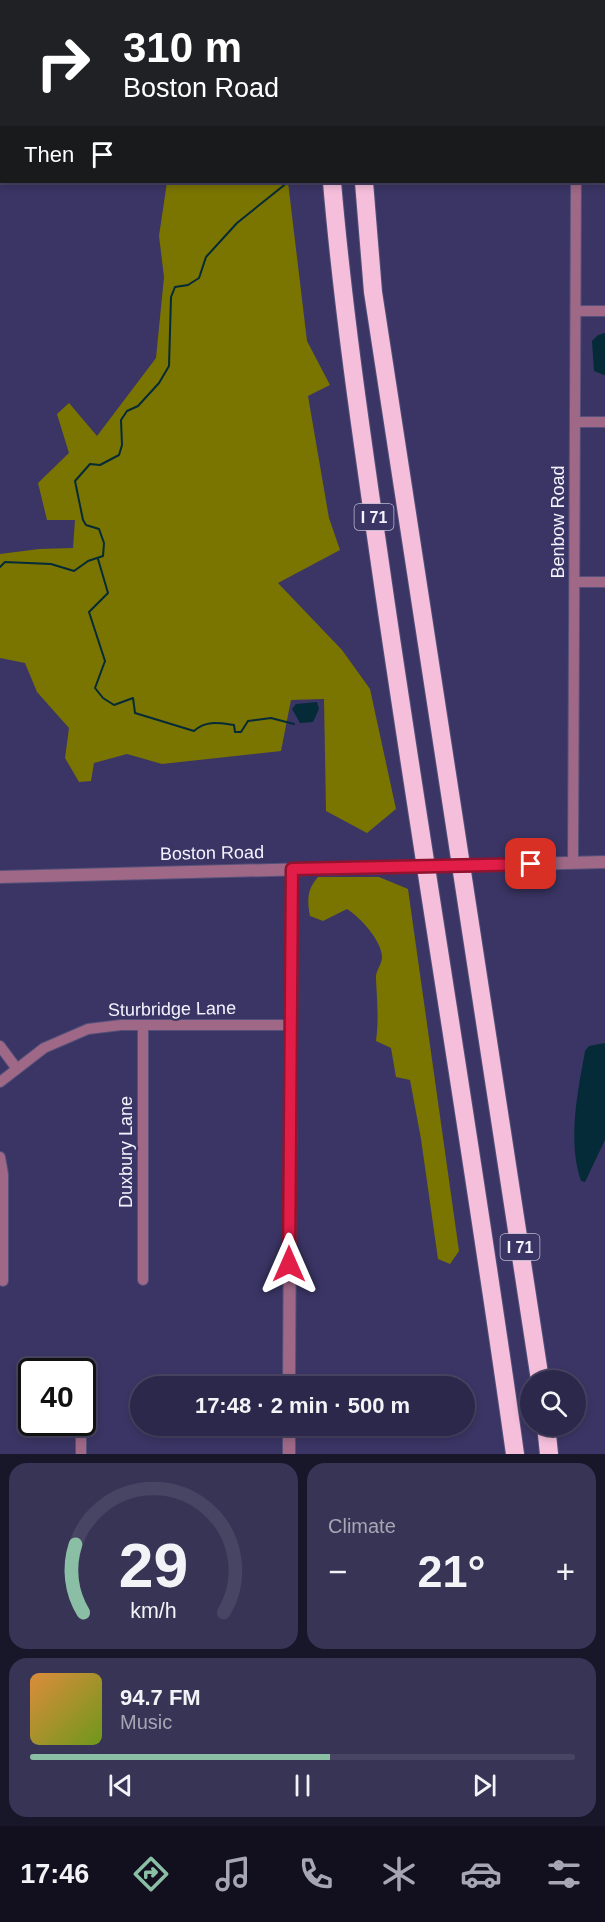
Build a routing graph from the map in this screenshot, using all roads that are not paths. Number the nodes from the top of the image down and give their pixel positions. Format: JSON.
{"nodes":[{"id":1,"x":332,"y":183,"type":"edge"},
{"id":2,"x":364,"y":183,"type":"edge"},
{"id":3,"x":576,"y":183,"type":"edge"},
{"id":4,"x":576,"y":311,"type":"junction"},
{"id":5,"x":605,"y":311,"type":"edge"},
{"id":6,"x":575,"y":422,"type":"junction"},
{"id":7,"x":605,"y":422,"type":"edge"},
{"id":8,"x":575,"y":582,"type":"junction"},
{"id":9,"x":605,"y":582,"type":"edge"},
{"id":10,"x":573,"y":862,"type":"junction"},
{"id":11,"x":605,"y":862,"type":"edge"},
{"id":12,"x":292,"y":869,"type":"junction"},
{"id":13,"x":0,"y":877,"type":"edge"},
{"id":14,"x":143,"y":1025,"type":"junction"},
{"id":15,"x":289,"y":1025,"type":"junction"},
{"id":16,"x":0,"y":1046,"type":"edge"},
{"id":17,"x":17,"y":1069,"type":"junction"},
{"id":18,"x":0,"y":1082,"type":"edge"},
{"id":19,"x":0,"y":1157,"type":"edge"},
{"id":20,"x":142,"y":1280,"type":"dead end"},
{"id":21,"x":3,"y":1281,"type":"dead end"},
{"id":22,"x":538,"y":1370,"type":"edge"},
{"id":23,"x":289,"y":1376,"type":"edge"},
{"id":24,"x":81,"y":1436,"type":"edge"},
{"id":25,"x":289,"y":1436,"type":"edge"},
{"id":26,"x":547,"y":1436,"type":"edge"},
{"id":27,"x":81,"y":1454,"type":"edge"},
{"id":28,"x":288,"y":1454,"type":"edge"},
{"id":29,"x":514,"y":1454,"type":"edge"},
{"id":30,"x":549,"y":1454,"type":"edge"}],
"edges":[{"from":1,"to":29,"type":"highway","number":"I 71"},
{"from":2,"to":22,"type":"highway","number":"I 71"},
{"from":3,"to":4,"type":"street","name":"Benbow Road"},
{"from":4,"to":5,"type":"street"},
{"from":4,"to":6,"type":"street","name":"Benbow Road"},
{"from":6,"to":7,"type":"street"},
{"from":6,"to":8,"type":"street","name":"Benbow Road"},
{"from":8,"to":9,"type":"street"},
{"from":8,"to":10,"type":"street","name":"Benbow Road"},
{"from":10,"to":11,"type":"street","name":"Boston Road"},
{"from":10,"to":12,"type":"street","name":"Boston Road","bridge":true},
{"from":12,"to":13,"type":"street","name":"Boston Road"},
{"from":12,"to":15,"type":"street"},
{"from":14,"to":15,"type":"street","name":"Sturbridge Lane"},
{"from":14,"to":17,"type":"street","name":"Sturbridge Lane"},
{"from":14,"to":20,"type":"street","name":"Duxbury Lane"},
{"from":15,"to":23,"type":"street"},
{"from":16,"to":17,"type":"street"},
{"from":17,"to":18,"type":"street","name":"Sturbridge Lane"},
{"from":19,"to":21,"type":"street"},
{"from":24,"to":27,"type":"street"},
{"from":25,"to":28,"type":"street"},
{"from":26,"to":30,"type":"highway"}]}
